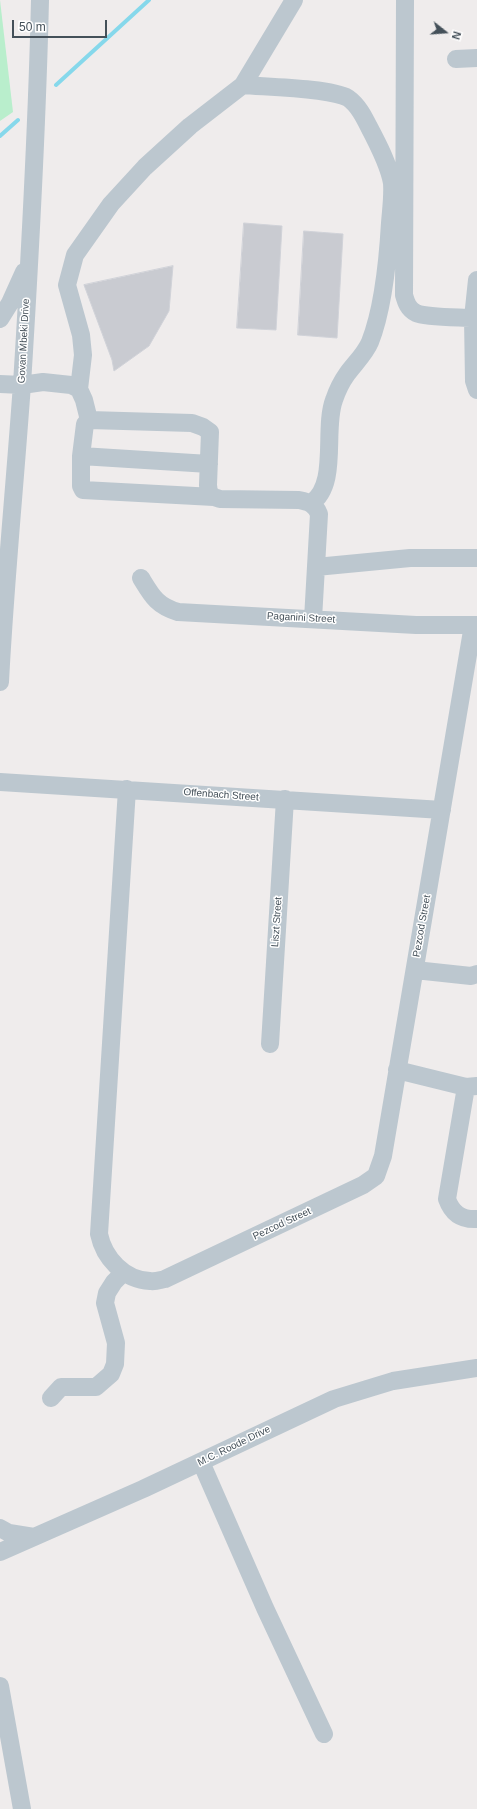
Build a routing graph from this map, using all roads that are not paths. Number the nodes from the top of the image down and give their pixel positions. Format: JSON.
{"nodes":[{"id":1,"x":40,"y":0,"type":"edge"},
{"id":2,"x":294,"y":0,"type":"edge"},
{"id":3,"x":405,"y":0,"type":"edge"},
{"id":4,"x":477,"y":58,"type":"edge"},
{"id":5,"x":456,"y":59,"type":"dead end"},
{"id":6,"x":243,"y":86,"type":"junction"},
{"id":7,"x":28,"y":260,"type":"junction"},
{"id":8,"x":477,"y":280,"type":"edge"},
{"id":9,"x":473,"y":318,"type":"junction"},
{"id":10,"x":0,"y":319,"type":"edge"},
{"id":11,"x":0,"y":384,"type":"edge"},
{"id":12,"x":22,"y":385,"type":"junction"},
{"id":13,"x":79,"y":389,"type":"junction"},
{"id":14,"x":477,"y":390,"type":"edge"},
{"id":15,"x":89,"y":420,"type":"junction"},
{"id":16,"x":81,"y":456,"type":"junction"},
{"id":17,"x":209,"y":464,"type":"junction"},
{"id":18,"x":214,"y":497,"type":"junction"},
{"id":19,"x":311,"y":503,"type":"junction"},
{"id":20,"x":6,"y":505,"type":"edge"},
{"id":21,"x":477,"y":558,"type":"edge"},
{"id":22,"x":316,"y":567,"type":"junction"},
{"id":23,"x":141,"y":578,"type":"dead end"},
{"id":24,"x":2,"y":615,"type":"edge"},
{"id":25,"x":313,"y":618,"type":"junction"},
{"id":26,"x":475,"y":625,"type":"edge"},
{"id":27,"x":0,"y":682,"type":"edge"},
{"id":28,"x":0,"y":782,"type":"edge"},
{"id":29,"x":127,"y":789,"type":"junction"},
{"id":30,"x":284,"y":799,"type":"junction"},
{"id":31,"x":442,"y":810,"type":"junction"},
{"id":32,"x":415,"y":970,"type":"junction"},
{"id":33,"x":477,"y":974,"type":"edge"},
{"id":34,"x":270,"y":1044,"type":"dead end"},
{"id":35,"x":397,"y":1070,"type":"junction"},
{"id":36,"x":472,"y":1087,"type":"edge"},
{"id":37,"x":477,"y":1219,"type":"edge"},
{"id":38,"x":124,"y":1272,"type":"junction"},
{"id":39,"x":477,"y":1368,"type":"edge"},
{"id":40,"x":51,"y":1398,"type":"dead end"},
{"id":41,"x":201,"y":1462,"type":"junction"},
{"id":42,"x":0,"y":1528,"type":"edge"},
{"id":43,"x":34,"y":1537,"type":"junction"},
{"id":44,"x":0,"y":1552,"type":"edge"},
{"id":45,"x":0,"y":1686,"type":"edge"},
{"id":46,"x":324,"y":1734,"type":"dead end"},
{"id":47,"x":22,"y":1809,"type":"edge"}],
"edges":[{"from":1,"to":7,"type":"street","name":"Govan Mbeki Drive"},
{"from":2,"to":6,"type":"street"},
{"from":3,"to":9,"type":"street"},
{"from":4,"to":5,"type":"street"},
{"from":6,"to":13,"type":"street"},
{"from":6,"to":19,"type":"street"},
{"from":7,"to":10,"type":"street"},
{"from":7,"to":12,"type":"street","name":"Govan Mbeki Drive"},
{"from":8,"to":9,"type":"street"},
{"from":9,"to":14,"type":"street"},
{"from":11,"to":12,"type":"street"},
{"from":12,"to":13,"type":"street"},
{"from":12,"to":20,"type":"street","name":"Govan Mbeki Drive"},
{"from":13,"to":15,"type":"street"},
{"from":15,"to":16,"type":"street"},
{"from":15,"to":17,"type":"street"},
{"from":16,"to":17,"type":"street"},
{"from":16,"to":18,"type":"street"},
{"from":17,"to":18,"type":"street"},
{"from":18,"to":19,"type":"street"},
{"from":19,"to":22,"type":"street"},
{"from":20,"to":24,"type":"street","name":"Govan Mbeki Drive"},
{"from":21,"to":22,"type":"street"},
{"from":22,"to":25,"type":"street"},
{"from":23,"to":25,"type":"street","name":"Paganini Street"},
{"from":24,"to":27,"type":"street","name":"Govan Mbeki Drive"},
{"from":25,"to":26,"type":"street","name":"Paganini Street"},
{"from":26,"to":31,"type":"street","name":"Pezcod Street"},
{"from":28,"to":29,"type":"street","name":"Offenbach Street"},
{"from":29,"to":30,"type":"street","name":"Offenbach Street"},
{"from":29,"to":38,"type":"street","name":"Pezcod Street"},
{"from":30,"to":31,"type":"street","name":"Offenbach Street"},
{"from":30,"to":34,"type":"street","name":"Liszt Street"},
{"from":31,"to":32,"type":"street","name":"Pezcod Street"},
{"from":32,"to":33,"type":"street"},
{"from":32,"to":35,"type":"street","name":"Pezcod Street"},
{"from":35,"to":36,"type":"street"},
{"from":35,"to":38,"type":"street","name":"Pezcod Street"},
{"from":36,"to":37,"type":"street"},
{"from":38,"to":40,"type":"street"},
{"from":39,"to":41,"type":"street","name":"M.C. Roode Drive"},
{"from":41,"to":43,"type":"street","name":"M.C. Roode Drive"},
{"from":41,"to":46,"type":"street"},
{"from":42,"to":43,"type":"street"},
{"from":43,"to":44,"type":"street","name":"M.C. Roode Drive"},
{"from":45,"to":47,"type":"street"}]}
